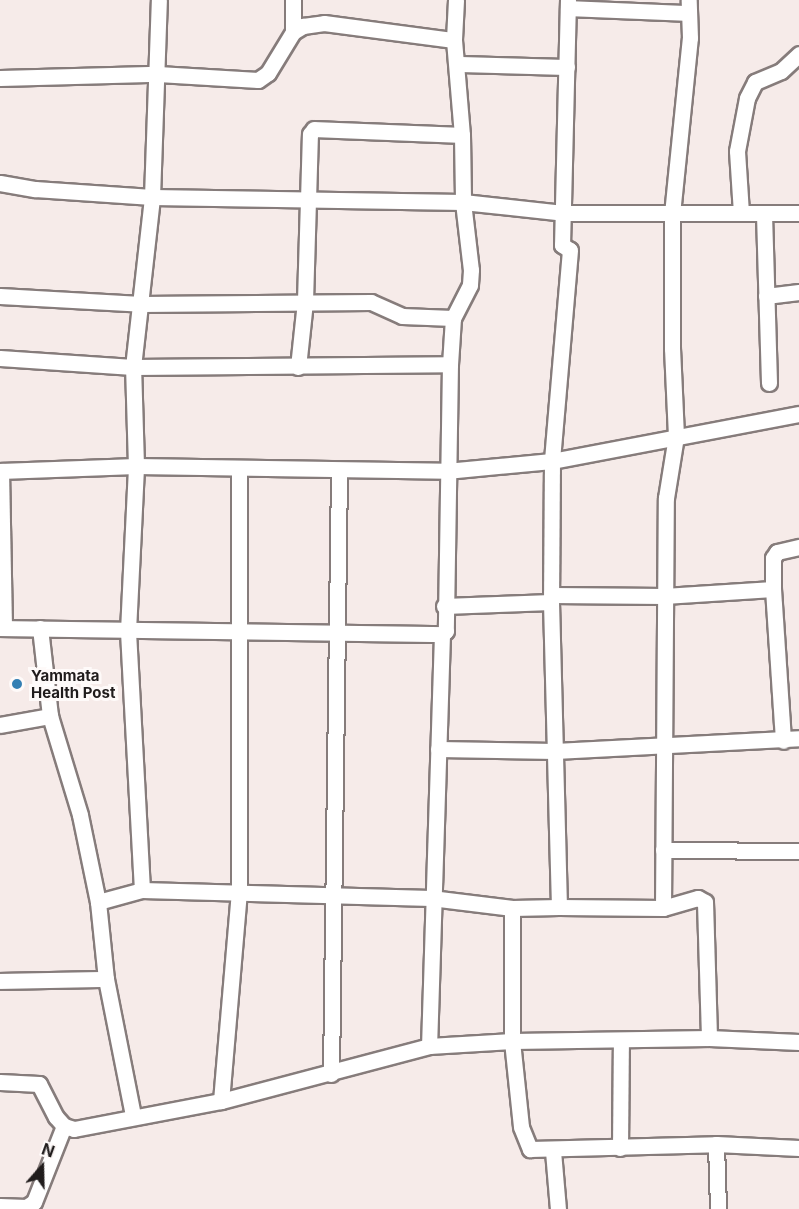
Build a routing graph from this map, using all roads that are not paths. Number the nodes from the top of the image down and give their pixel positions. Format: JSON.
{"nodes":[{"id":1,"x":159,"y":0,"type":"edge"},
{"id":2,"x":293,"y":0,"type":"edge"},
{"id":3,"x":456,"y":0,"type":"edge"},
{"id":4,"x":568,"y":4,"type":"edge"},
{"id":5,"x":689,"y":6,"type":"edge"},
{"id":6,"x":293,"y":32,"type":"junction"},
{"id":7,"x":454,"y":40,"type":"junction"},
{"id":8,"x":799,"y":54,"type":"edge"},
{"id":9,"x":459,"y":64,"type":"junction"},
{"id":10,"x":567,"y":67,"type":"junction"},
{"id":11,"x":158,"y":74,"type":"junction"},
{"id":12,"x":0,"y":78,"type":"edge"},
{"id":13,"x":462,"y":135,"type":"junction"},
{"id":14,"x":0,"y":183,"type":"edge"},
{"id":15,"x":152,"y":196,"type":"junction"},
{"id":16,"x":308,"y":199,"type":"junction"},
{"id":17,"x":463,"y":202,"type":"junction"},
{"id":18,"x":565,"y":213,"type":"junction"},
{"id":19,"x":741,"y":213,"type":"junction"},
{"id":20,"x":799,"y":213,"type":"edge"},
{"id":21,"x":672,"y":214,"type":"junction"},
{"id":22,"x":764,"y":214,"type":"junction"},
{"id":23,"x":799,"y":292,"type":"edge"},
{"id":24,"x":0,"y":296,"type":"edge"},
{"id":25,"x":766,"y":296,"type":"junction"},
{"id":26,"x":305,"y":301,"type":"junction"},
{"id":27,"x":141,"y":304,"type":"junction"},
{"id":28,"x":453,"y":318,"type":"junction"},
{"id":29,"x":0,"y":358,"type":"edge"},
{"id":30,"x":450,"y":364,"type":"junction"},
{"id":31,"x":133,"y":367,"type":"junction"},
{"id":32,"x":298,"y":367,"type":"junction"},
{"id":33,"x":769,"y":383,"type":"dead end"},
{"id":34,"x":799,"y":414,"type":"edge"},
{"id":35,"x":676,"y":436,"type":"junction"},
{"id":36,"x":552,"y":461,"type":"junction"},
{"id":37,"x":136,"y":466,"type":"junction"},
{"id":38,"x":239,"y":470,"type":"junction"},
{"id":39,"x":1,"y":471,"type":"edge"},
{"id":40,"x":339,"y":471,"type":"junction"},
{"id":41,"x":446,"y":471,"type":"junction"},
{"id":42,"x":799,"y":547,"type":"edge"},
{"id":43,"x":773,"y":589,"type":"junction"},
{"id":44,"x":664,"y":596,"type":"junction"},
{"id":45,"x":552,"y":598,"type":"junction"},
{"id":46,"x":444,"y":606,"type":"junction"},
{"id":47,"x":2,"y":628,"type":"edge"},
{"id":48,"x":40,"y":628,"type":"junction"},
{"id":49,"x":128,"y":631,"type":"junction"},
{"id":50,"x":238,"y":632,"type":"junction"},
{"id":51,"x":339,"y":633,"type":"junction"},
{"id":52,"x":442,"y":634,"type":"junction"},
{"id":53,"x":50,"y":716,"type":"junction"},
{"id":54,"x":0,"y":725,"type":"edge"},
{"id":55,"x":799,"y":738,"type":"edge"},
{"id":56,"x":783,"y":741,"type":"junction"},
{"id":57,"x":663,"y":747,"type":"junction"},
{"id":58,"x":438,"y":749,"type":"junction"},
{"id":59,"x":555,"y":751,"type":"junction"},
{"id":60,"x":663,"y":850,"type":"junction"},
{"id":61,"x":799,"y":851,"type":"edge"},
{"id":62,"x":142,"y":890,"type":"junction"},
{"id":63,"x":239,"y":891,"type":"junction"},
{"id":64,"x":331,"y":897,"type":"junction"},
{"id":65,"x":431,"y":898,"type":"junction"},
{"id":66,"x":98,"y":902,"type":"junction"},
{"id":67,"x":560,"y":907,"type":"junction"},
{"id":68,"x":512,"y":908,"type":"junction"},
{"id":69,"x":663,"y":908,"type":"junction"},
{"id":70,"x":106,"y":979,"type":"junction"},
{"id":71,"x":0,"y":981,"type":"edge"},
{"id":72,"x":709,"y":1038,"type":"junction"},
{"id":73,"x":512,"y":1041,"type":"junction"},
{"id":74,"x":621,"y":1041,"type":"junction"},
{"id":75,"x":799,"y":1042,"type":"edge"},
{"id":76,"x":429,"y":1046,"type":"junction"},
{"id":77,"x":331,"y":1074,"type":"junction"},
{"id":78,"x":0,"y":1082,"type":"edge"},
{"id":79,"x":220,"y":1101,"type":"junction"},
{"id":80,"x":133,"y":1115,"type":"junction"},
{"id":81,"x":64,"y":1126,"type":"junction"},
{"id":82,"x":716,"y":1144,"type":"junction"},
{"id":83,"x":620,"y":1148,"type":"junction"},
{"id":84,"x":799,"y":1148,"type":"edge"},
{"id":85,"x":553,"y":1151,"type":"junction"},
{"id":86,"x":0,"y":1206,"type":"edge"},
{"id":87,"x":558,"y":1209,"type":"edge"},
{"id":88,"x":718,"y":1209,"type":"edge"}],
"edges":[{"from":1,"to":11,"type":"street"},
{"from":2,"to":6,"type":"street"},
{"from":3,"to":7,"type":"street"},
{"from":4,"to":5,"type":"street"},
{"from":4,"to":10,"type":"street"},
{"from":5,"to":21,"type":"street"},
{"from":6,"to":7,"type":"street"},
{"from":6,"to":11,"type":"street"},
{"from":7,"to":9,"type":"street"},
{"from":8,"to":19,"type":"street"},
{"from":9,"to":10,"type":"street"},
{"from":9,"to":13,"type":"street"},
{"from":10,"to":18,"type":"street"},
{"from":11,"to":12,"type":"street"},
{"from":11,"to":15,"type":"street"},
{"from":13,"to":16,"type":"street"},
{"from":13,"to":17,"type":"street"},
{"from":14,"to":15,"type":"street"},
{"from":15,"to":16,"type":"street"},
{"from":15,"to":27,"type":"street"},
{"from":16,"to":17,"type":"street"},
{"from":16,"to":26,"type":"street"},
{"from":17,"to":18,"type":"street"},
{"from":17,"to":28,"type":"street"},
{"from":18,"to":21,"type":"street"},
{"from":18,"to":36,"type":"street"},
{"from":19,"to":21,"type":"street"},
{"from":19,"to":22,"type":"street"},
{"from":20,"to":22,"type":"street"},
{"from":21,"to":35,"type":"street"},
{"from":22,"to":25,"type":"street"},
{"from":23,"to":25,"type":"street"},
{"from":24,"to":27,"type":"street"},
{"from":25,"to":33,"type":"street"},
{"from":26,"to":27,"type":"street"},
{"from":26,"to":28,"type":"street"},
{"from":26,"to":32,"type":"street"},
{"from":27,"to":31,"type":"street"},
{"from":28,"to":30,"type":"street"},
{"from":29,"to":31,"type":"street"},
{"from":30,"to":32,"type":"street"},
{"from":30,"to":41,"type":"street"},
{"from":31,"to":32,"type":"street"},
{"from":31,"to":37,"type":"street"},
{"from":34,"to":35,"type":"street"},
{"from":35,"to":36,"type":"street"},
{"from":35,"to":44,"type":"street"},
{"from":36,"to":41,"type":"street"},
{"from":36,"to":45,"type":"street"},
{"from":37,"to":38,"type":"street"},
{"from":37,"to":39,"type":"street"},
{"from":37,"to":49,"type":"street"},
{"from":38,"to":40,"type":"street"},
{"from":38,"to":50,"type":"street"},
{"from":39,"to":47,"type":"street"},
{"from":40,"to":41,"type":"street"},
{"from":40,"to":51,"type":"street"},
{"from":41,"to":46,"type":"street"},
{"from":42,"to":43,"type":"street"},
{"from":43,"to":44,"type":"street"},
{"from":43,"to":56,"type":"street"},
{"from":44,"to":45,"type":"street"},
{"from":44,"to":57,"type":"street"},
{"from":45,"to":46,"type":"street"},
{"from":45,"to":59,"type":"street"},
{"from":46,"to":52,"type":"street"},
{"from":47,"to":48,"type":"street"},
{"from":48,"to":49,"type":"street"},
{"from":48,"to":53,"type":"street"},
{"from":49,"to":50,"type":"street"},
{"from":49,"to":62,"type":"street"},
{"from":50,"to":51,"type":"street"},
{"from":50,"to":63,"type":"street"},
{"from":51,"to":52,"type":"street"},
{"from":51,"to":64,"type":"street"},
{"from":52,"to":58,"type":"street"},
{"from":53,"to":54,"type":"street"},
{"from":53,"to":66,"type":"street"},
{"from":55,"to":56,"type":"street"},
{"from":56,"to":57,"type":"street"},
{"from":57,"to":59,"type":"street"},
{"from":57,"to":60,"type":"street"},
{"from":58,"to":59,"type":"street"},
{"from":58,"to":65,"type":"street"},
{"from":59,"to":67,"type":"street"},
{"from":60,"to":61,"type":"street"},
{"from":60,"to":69,"type":"street"},
{"from":62,"to":63,"type":"street"},
{"from":62,"to":66,"type":"street"},
{"from":63,"to":64,"type":"street"},
{"from":63,"to":79,"type":"street"},
{"from":64,"to":65,"type":"street"},
{"from":64,"to":77,"type":"street"},
{"from":65,"to":68,"type":"street"},
{"from":65,"to":76,"type":"street"},
{"from":66,"to":70,"type":"street"},
{"from":67,"to":68,"type":"street"},
{"from":67,"to":69,"type":"street"},
{"from":68,"to":73,"type":"street"},
{"from":69,"to":72,"type":"street"},
{"from":70,"to":71,"type":"street"},
{"from":70,"to":80,"type":"street"},
{"from":72,"to":74,"type":"street"},
{"from":72,"to":75,"type":"street"},
{"from":73,"to":74,"type":"street"},
{"from":73,"to":76,"type":"street"},
{"from":73,"to":85,"type":"street"},
{"from":74,"to":83,"type":"street"},
{"from":76,"to":77,"type":"street"},
{"from":77,"to":79,"type":"street"},
{"from":78,"to":81,"type":"street"},
{"from":79,"to":80,"type":"street"},
{"from":80,"to":81,"type":"street"},
{"from":81,"to":86,"type":"street"},
{"from":82,"to":83,"type":"street"},
{"from":82,"to":84,"type":"street"},
{"from":82,"to":88,"type":"street"},
{"from":83,"to":85,"type":"street"},
{"from":85,"to":87,"type":"street"}]}
